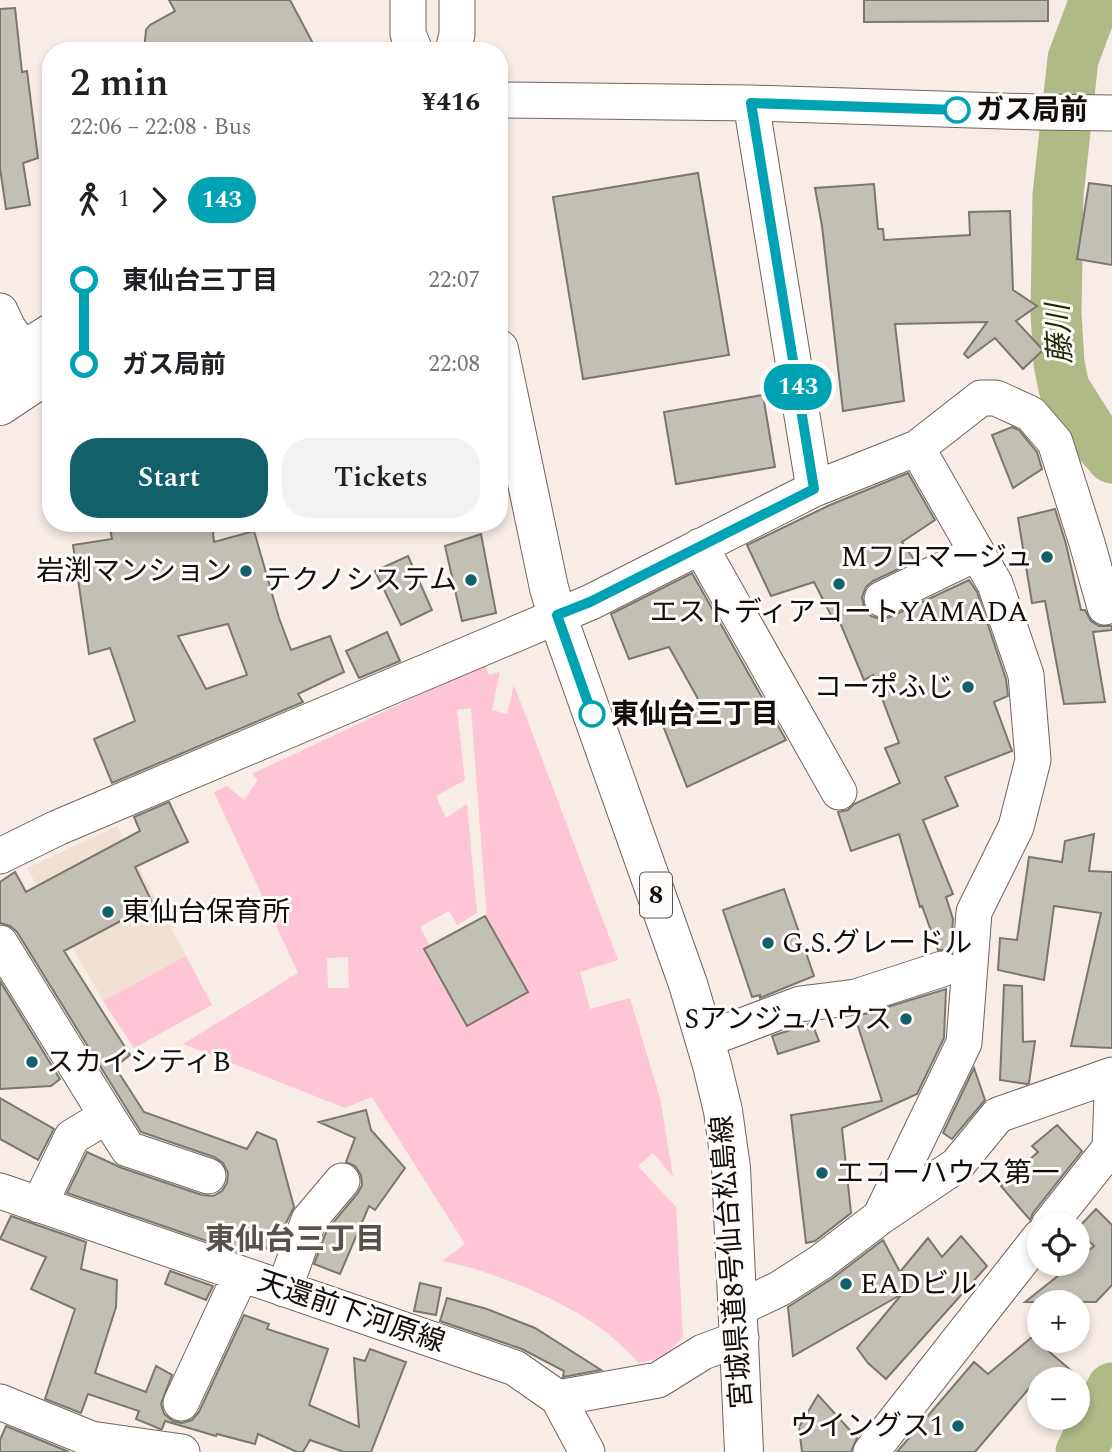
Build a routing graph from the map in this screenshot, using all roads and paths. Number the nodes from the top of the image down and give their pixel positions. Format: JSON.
{"nodes":[{"id":1,"x":408,"y":0,"type":"edge"},
{"id":2,"x":457,"y":0,"type":"edge"},
{"id":3,"x":411,"y":42,"type":"edge"},
{"id":4,"x":455,"y":42,"type":"edge"},
{"id":5,"x":508,"y":100,"type":"edge"},
{"id":6,"x":751,"y":103,"type":"junction"},
{"id":7,"x":1103,"y":113,"type":"edge"},
{"id":8,"x":19,"y":342,"type":"edge"},
{"id":9,"x":508,"y":391,"type":"edge"},
{"id":10,"x":0,"y":406,"type":"edge"},
{"id":11,"x":917,"y":448,"type":"junction"},
{"id":12,"x":814,"y":489,"type":"junction"},
{"id":13,"x":700,"y":546,"type":"junction"},
{"id":14,"x":977,"y":553,"type":"junction"},
{"id":15,"x":882,"y":599,"type":"dead end"},
{"id":16,"x":1105,"y":607,"type":"dead end"},
{"id":17,"x":557,"y":615,"type":"junction"},
{"id":18,"x":839,"y":792,"type":"dead end"},
{"id":19,"x":0,"y":856,"type":"edge"},
{"id":20,"x":0,"y":943,"type":"edge"},
{"id":21,"x":942,"y":969,"type":"dead end"},
{"id":22,"x":705,"y":1040,"type":"junction"},
{"id":23,"x":1112,"y":1075,"type":"edge"},
{"id":24,"x":1112,"y":1097,"type":"edge"},
{"id":25,"x":107,"y":1116,"type":"junction"},
{"id":26,"x":208,"y":1176,"type":"dead end"},
{"id":27,"x":342,"y":1181,"type":"dead end"},
{"id":28,"x":0,"y":1191,"type":"edge"},
{"id":29,"x":39,"y":1205,"type":"junction"},
{"id":30,"x":1059,"y":1213,"type":"edge"},
{"id":31,"x":880,"y":1217,"type":"junction"},
{"id":32,"x":1027,"y":1254,"type":"edge"},
{"id":33,"x":241,"y":1274,"type":"junction"},
{"id":34,"x":285,"y":1289,"type":"junction"},
{"id":35,"x":740,"y":1323,"type":"junction"},
{"id":36,"x":558,"y":1398,"type":"junction"},
{"id":37,"x":0,"y":1402,"type":"edge"},
{"id":38,"x":181,"y":1403,"type":"dead end"},
{"id":39,"x":182,"y":1452,"type":"edge"},
{"id":40,"x":587,"y":1452,"type":"edge"},
{"id":41,"x":744,"y":1452,"type":"edge"},
{"id":42,"x":872,"y":1452,"type":"edge"}],
"edges":[{"from":1,"to":3,"type":"street"},
{"from":2,"to":4,"type":"street"},
{"from":5,"to":6,"type":"street"},
{"from":6,"to":7,"type":"street"},
{"from":6,"to":12,"type":"street"},
{"from":8,"to":10,"type":"main road"},
{"from":9,"to":17,"type":"main road","name":"宮城県道8号仙台松島線","number":"8"},
{"from":11,"to":12,"type":"street"},
{"from":11,"to":14,"type":"street"},
{"from":11,"to":16,"type":"street"},
{"from":12,"to":13,"type":"street"},
{"from":13,"to":17,"type":"street"},
{"from":13,"to":18,"type":"street"},
{"from":14,"to":15,"type":"street"},
{"from":14,"to":31,"type":"street"},
{"from":17,"to":19,"type":"street"},
{"from":17,"to":22,"type":"main road","name":"宮城県道8号仙台松島線","number":"8"},
{"from":20,"to":25,"type":"street"},
{"from":21,"to":22,"type":"street"},
{"from":22,"to":35,"type":"main road","name":"宮城県道8号仙台松島線","number":"8"},
{"from":23,"to":31,"type":"street"},
{"from":24,"to":30,"type":"street"},
{"from":25,"to":26,"type":"street"},
{"from":25,"to":29,"type":"street"},
{"from":27,"to":34,"type":"street"},
{"from":28,"to":29,"type":"street","name":"天還前下河原線"},
{"from":29,"to":33,"type":"street","name":"天還前下河原線"},
{"from":31,"to":35,"type":"street"},
{"from":32,"to":42,"type":"street"},
{"from":33,"to":34,"type":"street","name":"天還前下河原線"},
{"from":33,"to":38,"type":"street"},
{"from":34,"to":36,"type":"street","name":"天還前下河原線"},
{"from":35,"to":36,"type":"street"},
{"from":35,"to":41,"type":"main road","name":"宮城県道8号仙台松島線","number":"8"},
{"from":36,"to":40,"type":"street","name":"天還前下河原線"},
{"from":37,"to":39,"type":"street"}]}
